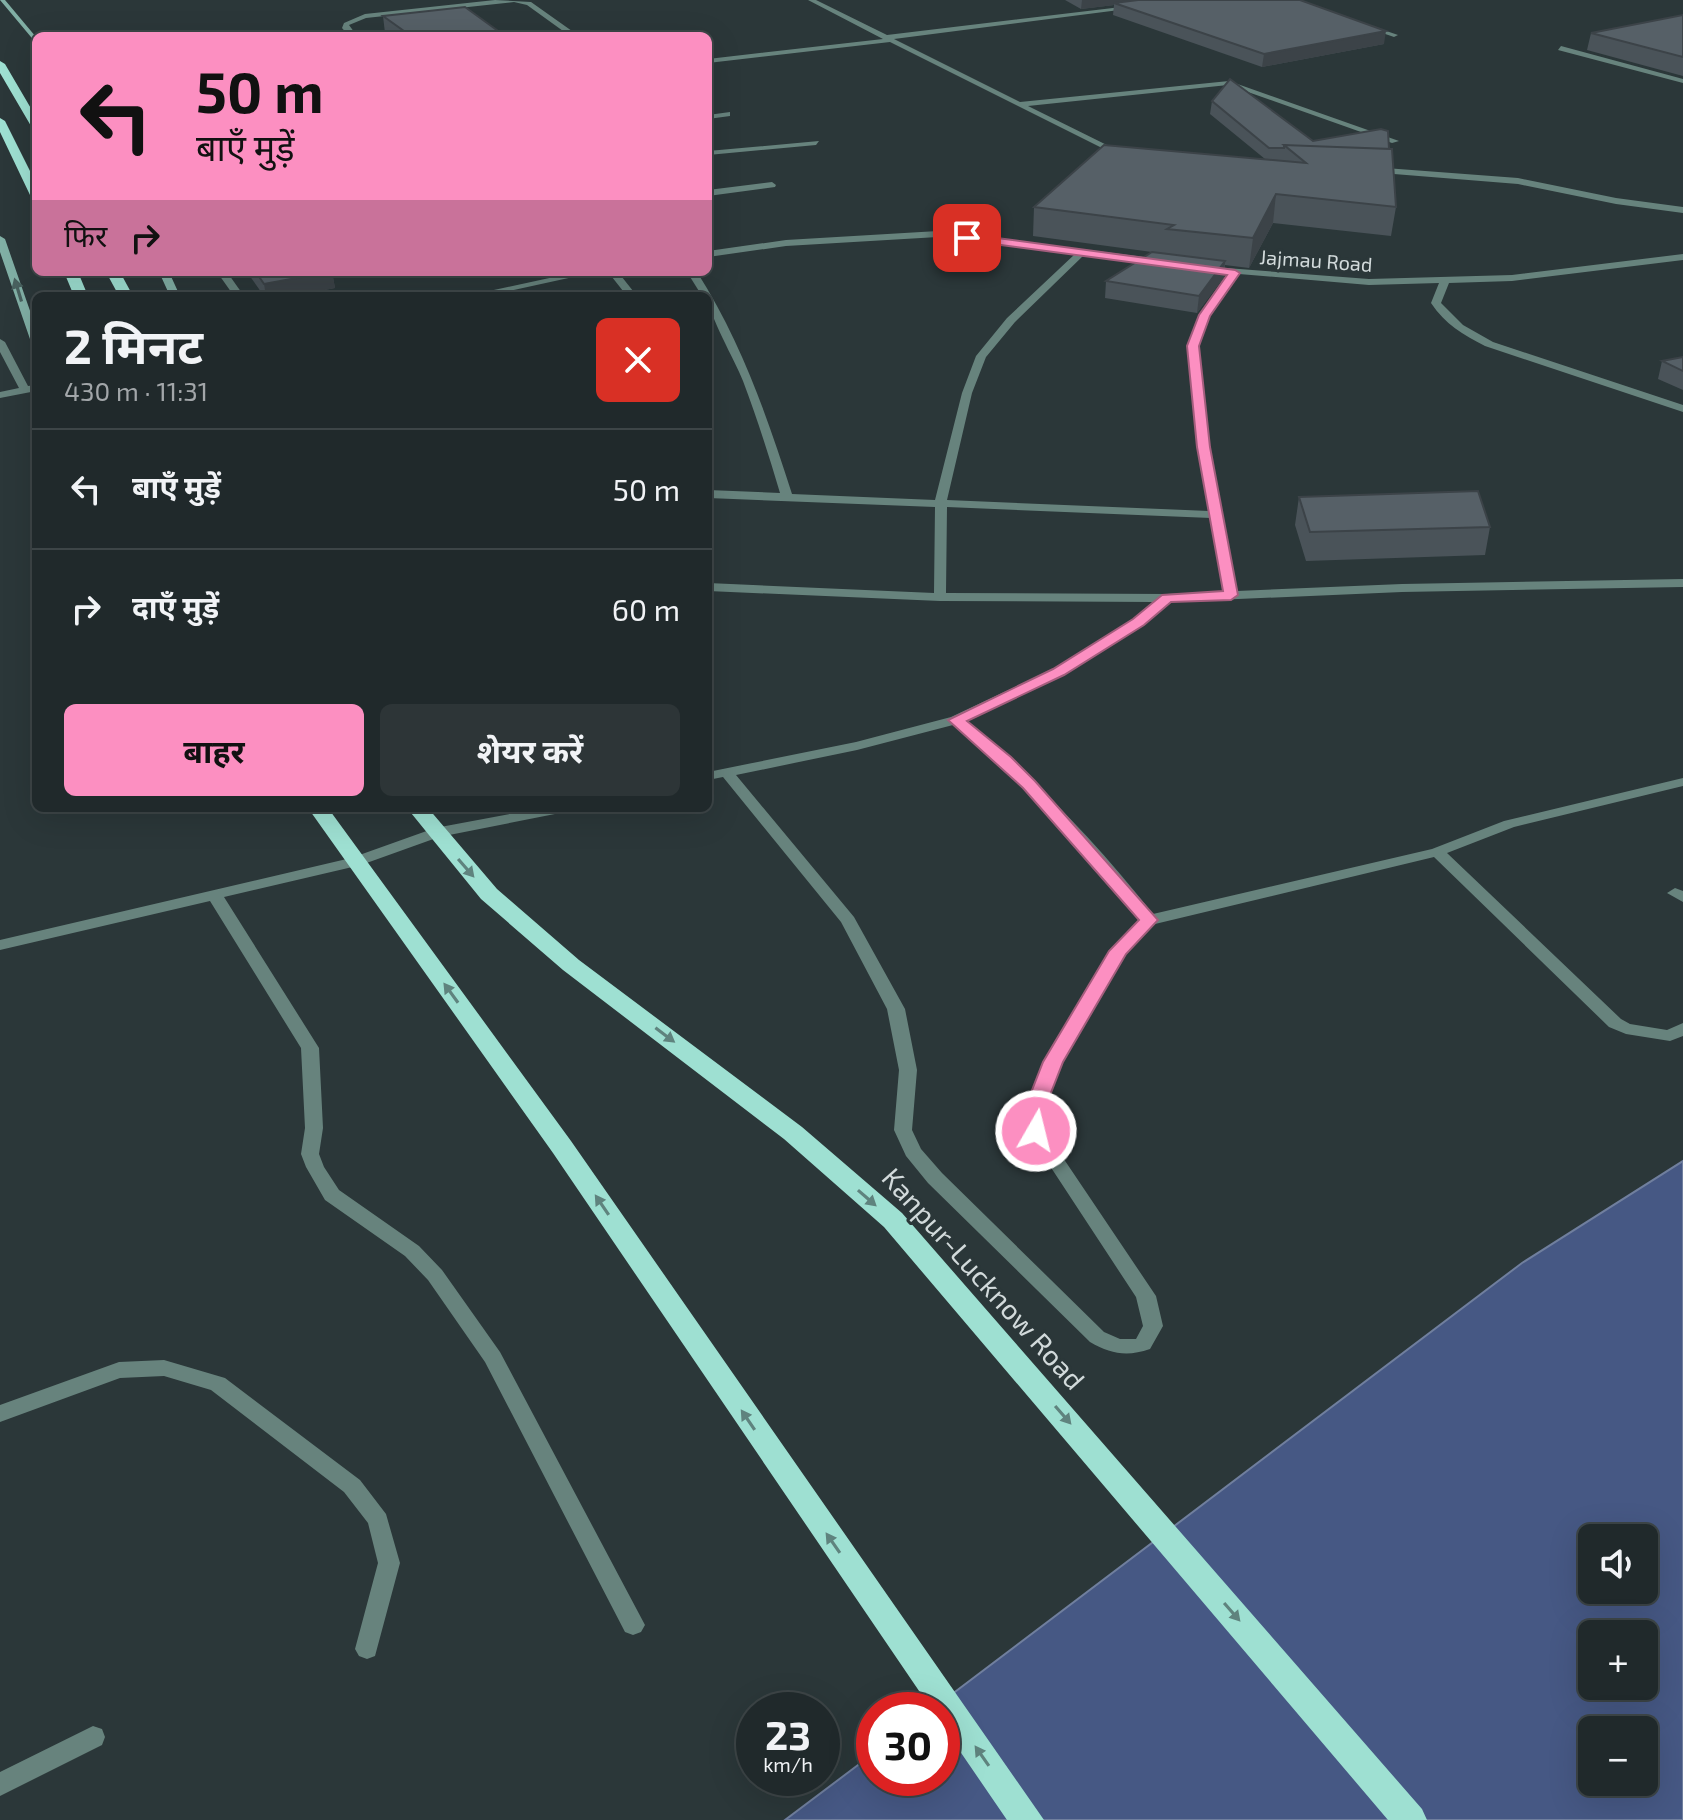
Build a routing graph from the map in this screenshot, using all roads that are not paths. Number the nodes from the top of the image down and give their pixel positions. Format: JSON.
{"nodes":[{"id":1,"x":1,"y":0,"type":"edge"},
{"id":2,"x":811,"y":0,"type":"edge"},
{"id":3,"x":1153,"y":0,"type":"edge"},
{"id":4,"x":1176,"y":3,"type":"edge"},
{"id":5,"x":1163,"y":4,"type":"junction"},
{"id":6,"x":1353,"y":22,"type":"edge"},
{"id":7,"x":349,"y":32,"type":"edge"},
{"id":8,"x":569,"y":32,"type":"edge"},
{"id":9,"x":1394,"y":35,"type":"dead end"},
{"id":10,"x":32,"y":36,"type":"edge"},
{"id":11,"x":890,"y":38,"type":"junction"},
{"id":12,"x":1561,"y":48,"type":"dead end"},
{"id":13,"x":712,"y":60,"type":"edge"},
{"id":14,"x":0,"y":64,"type":"edge"},
{"id":15,"x":1683,"y":81,"type":"edge"},
{"id":16,"x":1020,"y":104,"type":"junction"},
{"id":17,"x":727,"y":114,"type":"dead end"},
{"id":18,"x":712,"y":116,"type":"edge"},
{"id":19,"x":32,"y":119,"type":"edge"},
{"id":20,"x":0,"y":121,"type":"edge"},
{"id":21,"x":1395,"y":141,"type":"dead end"},
{"id":22,"x":816,"y":143,"type":"dead end"},
{"id":23,"x":712,"y":153,"type":"edge"},
{"id":24,"x":1138,"y":161,"type":"edge"},
{"id":25,"x":1368,"y":170,"type":"edge"},
{"id":26,"x":772,"y":185,"type":"dead end"},
{"id":27,"x":32,"y":187,"type":"edge"},
{"id":28,"x":712,"y":192,"type":"edge"},
{"id":29,"x":1683,"y":210,"type":"edge"},
{"id":30,"x":0,"y":239,"type":"edge"},
{"id":31,"x":1082,"y":252,"type":"junction"},
{"id":32,"x":712,"y":253,"type":"edge"},
{"id":33,"x":1683,"y":257,"type":"edge"},
{"id":34,"x":1178,"y":265,"type":"edge"},
{"id":35,"x":1192,"y":267,"type":"edge"},
{"id":36,"x":1235,"y":273,"type":"junction"},
{"id":37,"x":571,"y":276,"type":"edge"},
{"id":38,"x":616,"y":276,"type":"edge"},
{"id":39,"x":1445,"y":280,"type":"junction"},
{"id":40,"x":491,"y":292,"type":"edge"},
{"id":41,"x":629,"y":292,"type":"edge"},
{"id":42,"x":712,"y":301,"type":"edge"},
{"id":43,"x":32,"y":331,"type":"edge"},
{"id":44,"x":0,"y":342,"type":"edge"},
{"id":45,"x":30,"y":389,"type":"edge"},
{"id":46,"x":0,"y":395,"type":"edge"},
{"id":47,"x":1683,"y":409,"type":"edge"},
{"id":48,"x":712,"y":494,"type":"edge"},
{"id":49,"x":787,"y":497,"type":"junction"},
{"id":50,"x":940,"y":504,"type":"junction"},
{"id":51,"x":1216,"y":515,"type":"junction"},
{"id":52,"x":1683,"y":583,"type":"edge"},
{"id":53,"x":712,"y":587,"type":"edge"},
{"id":54,"x":1231,"y":595,"type":"junction"},
{"id":55,"x":940,"y":597,"type":"junction"},
{"id":56,"x":1167,"y":598,"type":"junction"},
{"id":57,"x":956,"y":720,"type":"junction"},
{"id":58,"x":726,"y":772,"type":"junction"},
{"id":59,"x":712,"y":775,"type":"edge"},
{"id":60,"x":1683,"y":782,"type":"edge"},
{"id":61,"x":321,"y":812,"type":"edge"},
{"id":62,"x":420,"y":812,"type":"edge"},
{"id":63,"x":544,"y":812,"type":"edge"},
{"id":64,"x":435,"y":833,"type":"junction"},
{"id":65,"x":1437,"y":852,"type":"junction"},
{"id":66,"x":356,"y":862,"type":"junction"},
{"id":67,"x":214,"y":894,"type":"junction"},
{"id":68,"x":1149,"y":920,"type":"junction"},
{"id":69,"x":0,"y":945,"type":"edge"},
{"id":70,"x":1683,"y":1028,"type":"edge"},
{"id":71,"x":0,"y":1414,"type":"edge"},
{"id":72,"x":633,"y":1625,"type":"dead end"},
{"id":73,"x":367,"y":1649,"type":"dead end"},
{"id":74,"x":93,"y":1737,"type":"dead end"},
{"id":75,"x":0,"y":1785,"type":"edge"},
{"id":76,"x":1027,"y":1820,"type":"edge"},
{"id":77,"x":1410,"y":1820,"type":"edge"}],
"edges":[{"from":1,"to":10,"type":"main road"},
{"from":2,"to":11,"type":"street"},
{"from":3,"to":5,"type":"street"},
{"from":4,"to":5,"type":"street"},
{"from":5,"to":11,"type":"street"},
{"from":6,"to":9,"type":"street"},
{"from":7,"to":8,"type":"street"},
{"from":11,"to":13,"type":"street"},
{"from":11,"to":16,"type":"street"},
{"from":12,"to":15,"type":"street"},
{"from":14,"to":19,"type":"highway"},
{"from":16,"to":21,"type":"street"},
{"from":16,"to":24,"type":"street"},
{"from":17,"to":18,"type":"street"},
{"from":20,"to":27,"type":"highway"},
{"from":22,"to":23,"type":"street"},
{"from":25,"to":29,"type":"street"},
{"from":26,"to":28,"type":"street"},
{"from":43,"to":30,"type":"main road","one_way":true},
{"from":31,"to":32,"type":"street"},
{"from":31,"to":34,"type":"street"},
{"from":31,"to":50,"type":"street"},
{"from":33,"to":39,"type":"street","name":"Jajmau Road"},
{"from":35,"to":36,"type":"street","name":"Jajmau Road"},
{"from":36,"to":39,"type":"street","name":"Jajmau Road"},
{"from":36,"to":51,"type":"street"},
{"from":37,"to":40,"type":"street"},
{"from":38,"to":41,"type":"street"},
{"from":39,"to":47,"type":"street"},
{"from":42,"to":49,"type":"street"},
{"from":44,"to":45,"type":"street"},
{"from":45,"to":46,"type":"street"},
{"from":48,"to":49,"type":"street"},
{"from":49,"to":50,"type":"street"},
{"from":50,"to":51,"type":"street"},
{"from":50,"to":55,"type":"street"},
{"from":51,"to":54,"type":"street"},
{"from":52,"to":54,"type":"street"},
{"from":53,"to":55,"type":"street"},
{"from":54,"to":56,"type":"street"},
{"from":55,"to":56,"type":"street"},
{"from":56,"to":57,"type":"street"},
{"from":57,"to":58,"type":"street"},
{"from":57,"to":68,"type":"street"},
{"from":58,"to":59,"type":"street"},
{"from":58,"to":68,"type":"street"},
{"from":60,"to":65,"type":"street"},
{"from":61,"to":66,"type":"highway"},
{"from":62,"to":64,"type":"highway","name":"Kanpur-Lucknow Road"},
{"from":63,"to":64,"type":"street"},
{"from":64,"to":66,"type":"street"},
{"from":64,"to":77,"type":"highway","name":"Kanpur-Lucknow Road","one_way":true},
{"from":65,"to":68,"type":"street"},
{"from":65,"to":70,"type":"street"},
{"from":66,"to":67,"type":"street"},
{"from":76,"to":66,"type":"highway","one_way":true},
{"from":67,"to":69,"type":"street"},
{"from":67,"to":72,"type":"street"},
{"from":71,"to":73,"type":"street"},
{"from":74,"to":75,"type":"street"}]}
